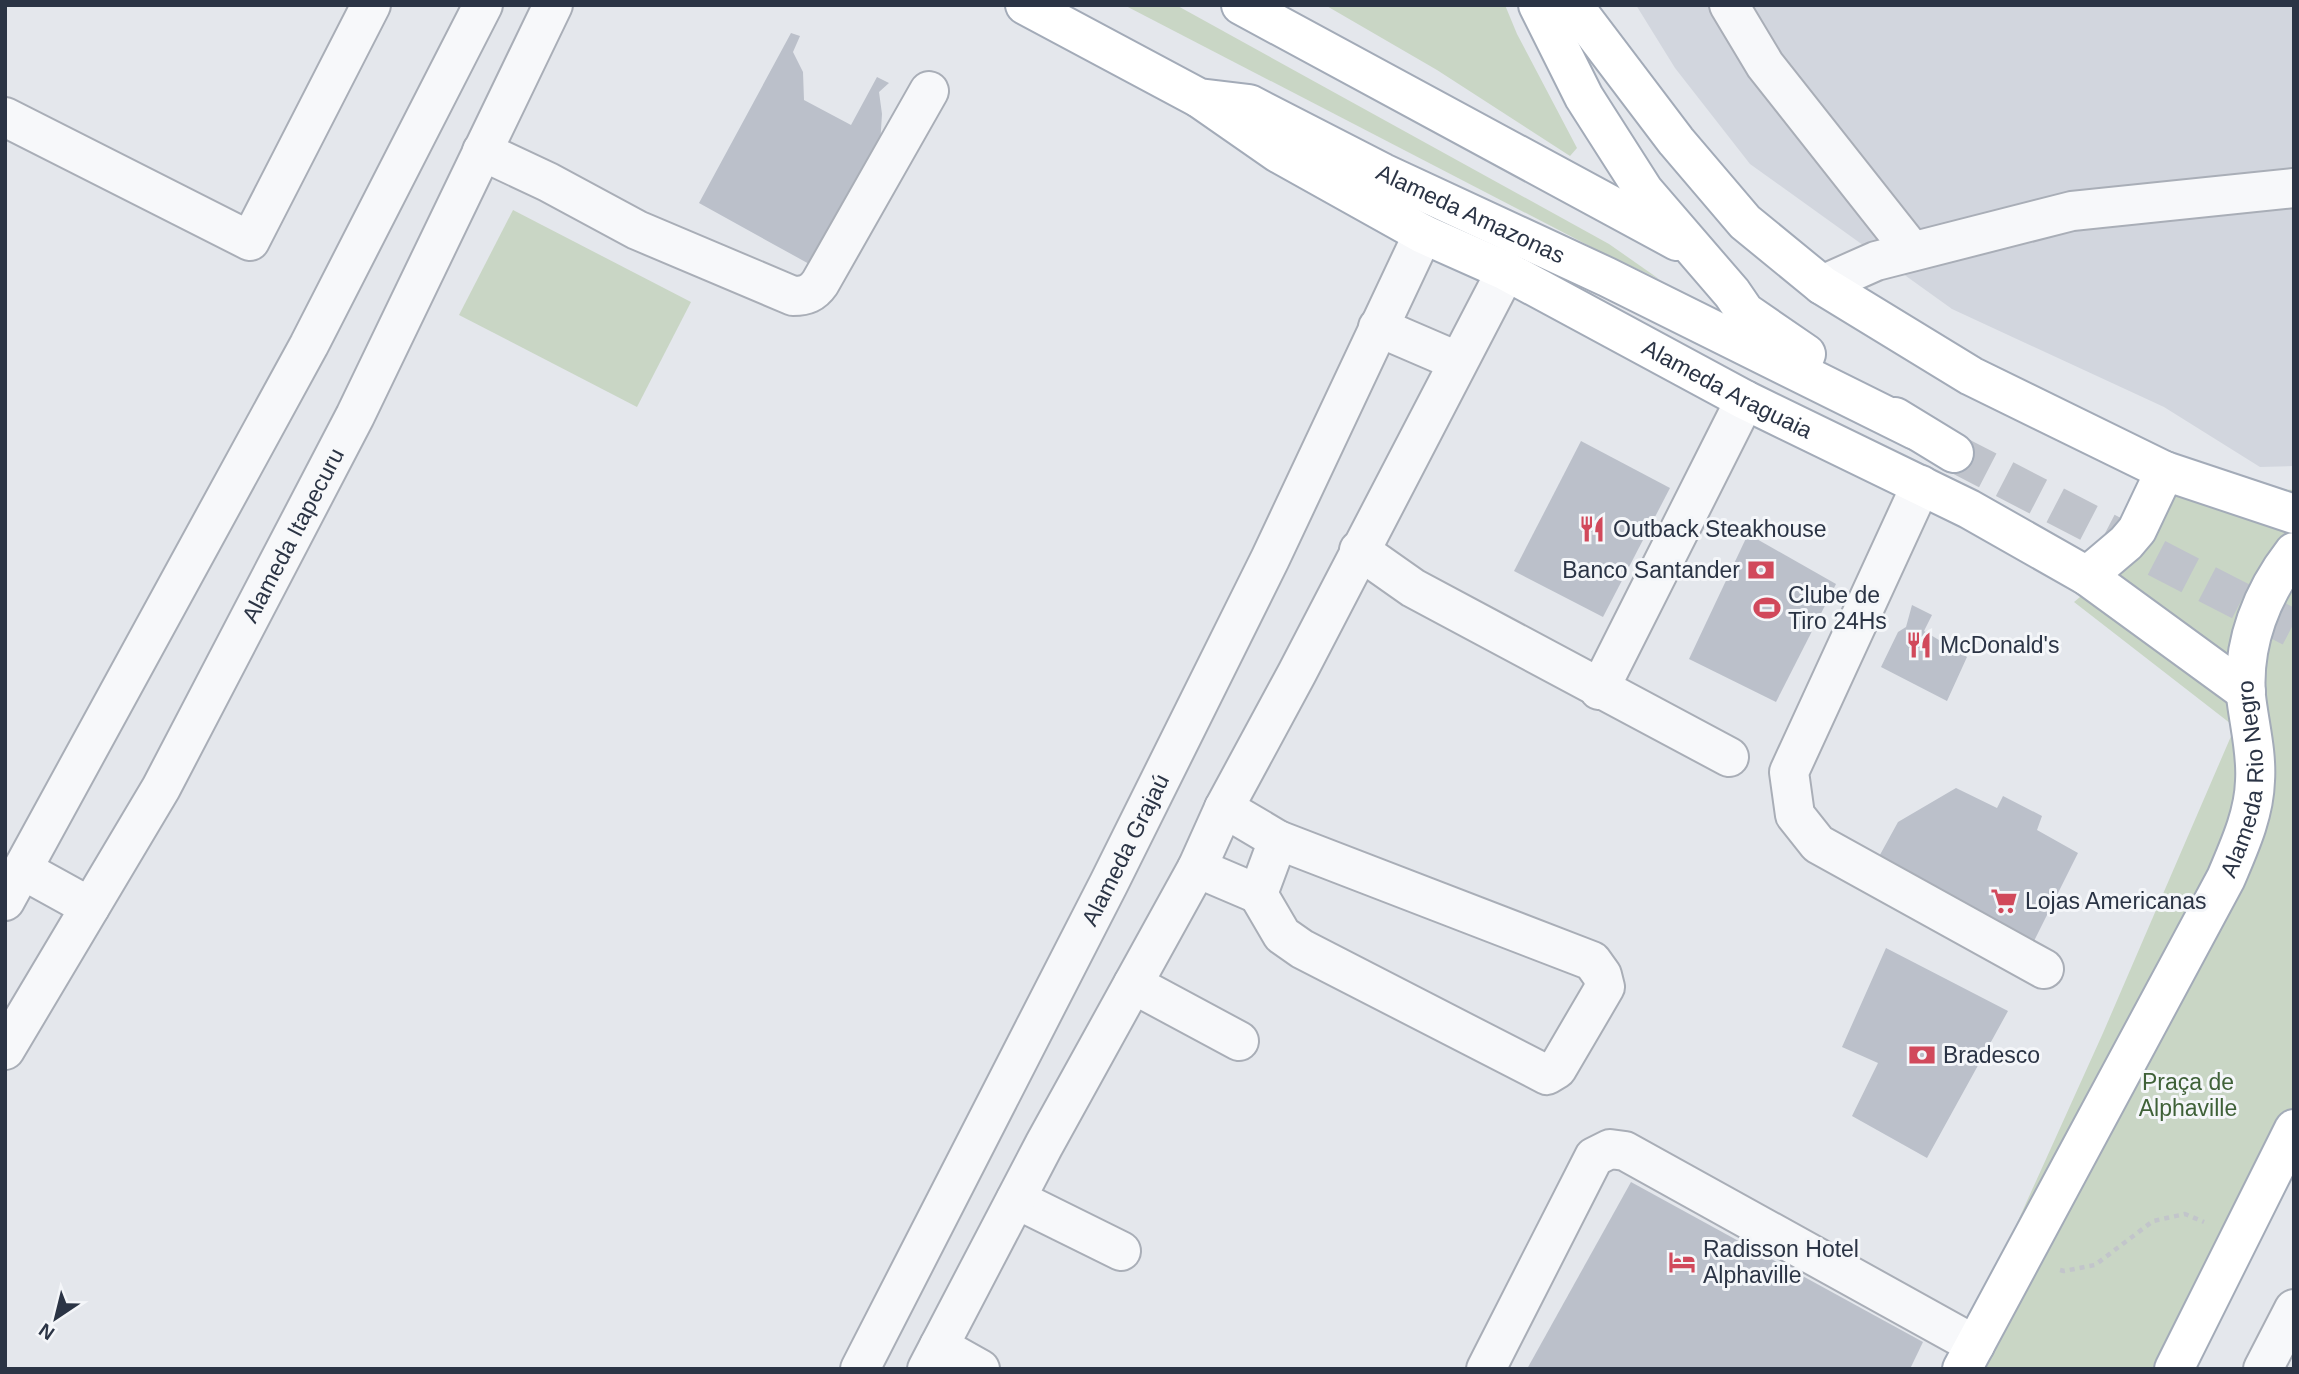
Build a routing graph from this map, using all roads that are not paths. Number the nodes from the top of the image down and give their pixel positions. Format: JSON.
{"nodes":[{"id":1,"x":371,"y":5,"type":"edge"},
{"id":2,"x":483,"y":5,"type":"edge"},
{"id":3,"x":553,"y":5,"type":"edge"},
{"id":4,"x":1025,"y":5,"type":"edge"},
{"id":5,"x":1241,"y":5,"type":"edge"},
{"id":6,"x":1538,"y":5,"type":"edge"},
{"id":7,"x":1573,"y":5,"type":"edge"},
{"id":8,"x":1729,"y":5,"type":"edge"},
{"id":9,"x":929,"y":91,"type":"dead end"},
{"id":10,"x":1199,"y":98,"type":"junction"},
{"id":11,"x":5,"y":117,"type":"edge"},
{"id":12,"x":482,"y":151,"type":"junction"},
{"id":13,"x":2294,"y":188,"type":"edge"},
{"id":14,"x":1423,"y":234,"type":"junction"},
{"id":15,"x":1694,"y":250,"type":"junction"},
{"id":16,"x":1912,"y":251,"type":"junction"},
{"id":17,"x":1506,"y":271,"type":"junction"},
{"id":18,"x":1822,"y":285,"type":"junction"},
{"id":19,"x":1378,"y":327,"type":"junction"},
{"id":20,"x":1457,"y":362,"type":"junction"},
{"id":21,"x":1745,"y":400,"type":"junction"},
{"id":22,"x":1915,"y":430,"type":"junction"},
{"id":23,"x":1954,"y":453,"type":"tunnel mouth"},
{"id":24,"x":2165,"y":471,"type":"junction"},
{"id":25,"x":1921,"y":485,"type":"junction"},
{"id":26,"x":2294,"y":514,"type":"edge"},
{"id":27,"x":1359,"y":550,"type":"junction"},
{"id":28,"x":2294,"y":552,"type":"edge"},
{"id":29,"x":2087,"y":576,"type":"junction"},
{"id":30,"x":1600,"y":690,"type":"junction"},
{"id":31,"x":2246,"y":692,"type":"junction"},
{"id":32,"x":1729,"y":757,"type":"dead end"},
{"id":33,"x":1224,"y":808,"type":"junction"},
{"id":34,"x":1278,"y":840,"type":"junction"},
{"id":35,"x":1197,"y":868,"type":"junction"},
{"id":36,"x":14,"y":885,"type":"edge"},
{"id":37,"x":1258,"y":894,"type":"junction"},
{"id":38,"x":90,"y":907,"type":"junction"},
{"id":39,"x":2045,"y":969,"type":"dead end"},
{"id":40,"x":1133,"y":984,"type":"junction"},
{"id":41,"x":1239,"y":1041,"type":"dead end"},
{"id":42,"x":5,"y":1049,"type":"edge"},
{"id":43,"x":2294,"y":1129,"type":"edge"},
{"id":44,"x":2285,"y":1168,"type":"edge"},
{"id":45,"x":961,"y":1172,"type":"junction"},
{"id":46,"x":1012,"y":1207,"type":"junction"},
{"id":47,"x":1121,"y":1251,"type":"dead end"},
{"id":48,"x":2294,"y":1309,"type":"edge"},
{"id":49,"x":933,"y":1357,"type":"edge"},
{"id":50,"x":1968,"y":1357,"type":"edge"},
{"id":51,"x":860,"y":1369,"type":"edge"},
{"id":52,"x":980,"y":1369,"type":"edge"},
{"id":53,"x":1486,"y":1369,"type":"edge"},
{"id":54,"x":2174,"y":1369,"type":"edge"},
{"id":55,"x":2263,"y":1369,"type":"edge"}],
"edges":[{"from":1,"to":11,"type":"street"},
{"from":2,"to":36,"type":"street"},
{"from":3,"to":12,"type":"street","name":"Alameda Itapecuru"},
{"from":4,"to":10,"type":"main road","name":"Alameda Amazonas"},
{"from":5,"to":15,"type":"main road"},
{"from":6,"to":15,"type":"main road"},
{"from":7,"to":18,"type":"main road"},
{"from":8,"to":16,"type":"street"},
{"from":9,"to":12,"type":"street"},
{"from":10,"to":14,"type":"main road","name":"Alameda Araguaia"},
{"from":10,"to":22,"type":"main road","name":"Alameda Amazonas"},
{"from":12,"to":38,"type":"street","name":"Alameda Itapecuru"},
{"from":13,"to":16,"type":"street"},
{"from":14,"to":17,"type":"main road","name":"Alameda Araguaia"},
{"from":14,"to":19,"type":"street","name":"Alameda Grajaú"},
{"from":15,"to":22,"type":"main road"},
{"from":16,"to":18,"type":"street"},
{"from":17,"to":20,"type":"street"},
{"from":17,"to":21,"type":"main road","name":"Alameda Araguaia"},
{"from":18,"to":24,"type":"main road"},
{"from":19,"to":20,"type":"street"},
{"from":19,"to":45,"type":"street","name":"Alameda Grajaú"},
{"from":20,"to":27,"type":"street"},
{"from":21,"to":25,"type":"main road","name":"Alameda Araguaia"},
{"from":21,"to":30,"type":"street"},
{"from":22,"to":23,"type":"main road"},
{"from":24,"to":26,"type":"main road"},
{"from":24,"to":29,"type":"main road"},
{"from":25,"to":29,"type":"main road","name":"Alameda Araguaia"},
{"from":25,"to":39,"type":"street"},
{"from":27,"to":30,"type":"street"},
{"from":27,"to":33,"type":"street"},
{"from":28,"to":31,"type":"main road","name":"Alameda Rio Negro"},
{"from":29,"to":31,"type":"main road","name":"Alameda Araguaia"},
{"from":30,"to":32,"type":"street"},
{"from":31,"to":50,"type":"main road","name":"Alameda Rio Negro"},
{"from":33,"to":34,"type":"street"},
{"from":33,"to":35,"type":"street"},
{"from":34,"to":37,"type":"street"},
{"from":34,"to":37,"type":"street"},
{"from":35,"to":37,"type":"street"},
{"from":35,"to":40,"type":"street"},
{"from":36,"to":38,"type":"street"},
{"from":38,"to":42,"type":"street","name":"Alameda Itapecuru"},
{"from":40,"to":41,"type":"street"},
{"from":40,"to":46,"type":"street"},
{"from":43,"to":44,"type":"main road"},
{"from":44,"to":54,"type":"main road"},
{"from":45,"to":46,"type":"street"},
{"from":45,"to":51,"type":"street","name":"Alameda Grajaú"},
{"from":46,"to":47,"type":"street"},
{"from":46,"to":49,"type":"street"},
{"from":48,"to":55,"type":"street"},
{"from":49,"to":52,"type":"street"},
{"from":50,"to":53,"type":"street"}]}
